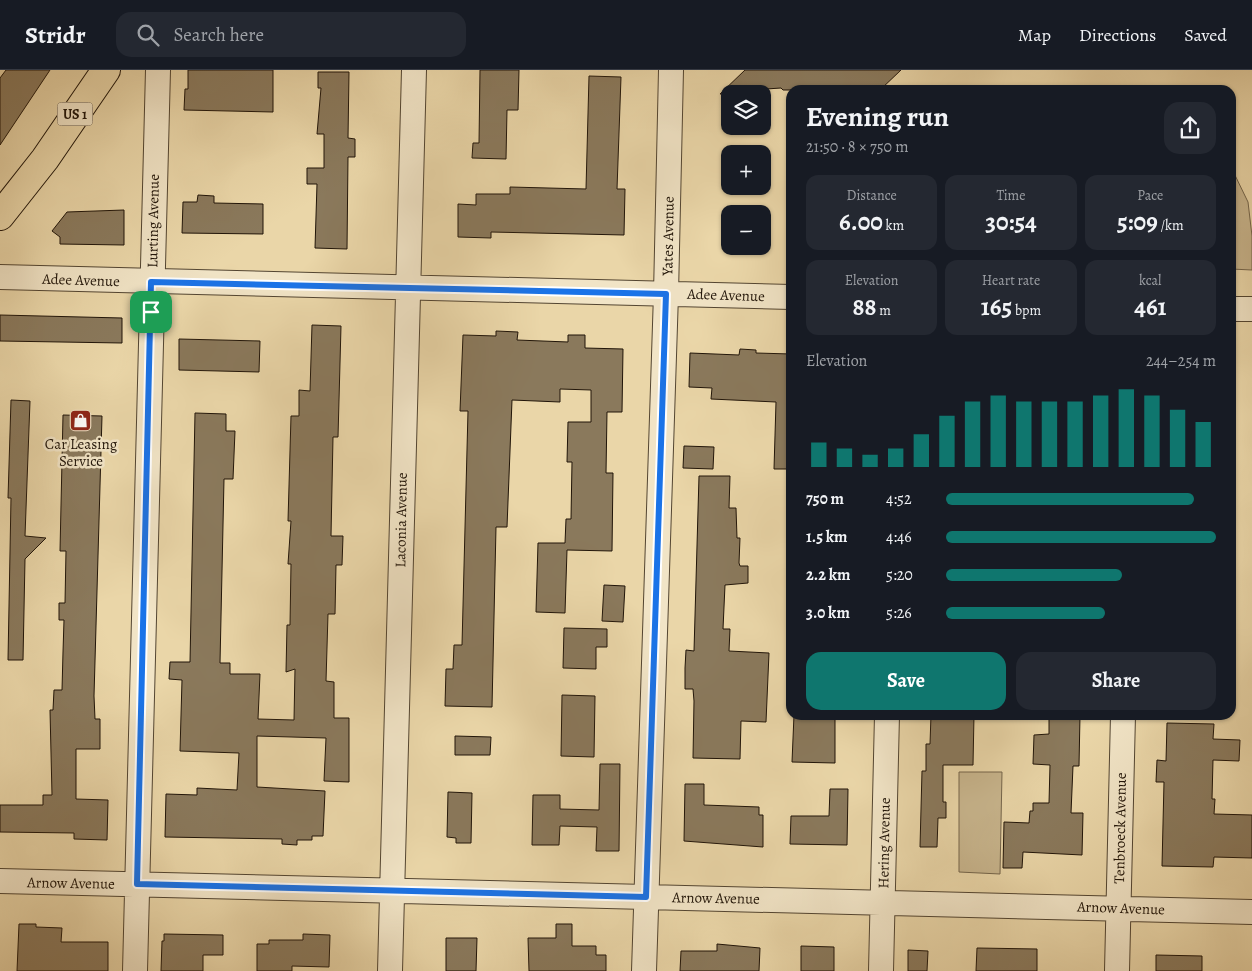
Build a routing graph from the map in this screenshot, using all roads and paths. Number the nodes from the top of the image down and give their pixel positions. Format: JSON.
{"nodes":[{"id":1,"x":106,"y":70,"type":"edge"},
{"id":2,"x":158,"y":70,"type":"edge"},
{"id":3,"x":414,"y":70,"type":"edge"},
{"id":4,"x":671,"y":70,"type":"edge"},
{"id":5,"x":0,"y":216,"type":"edge"},
{"id":6,"x":0,"y":278,"type":"edge"},
{"id":7,"x":151,"y":282,"type":"junction"},
{"id":8,"x":406,"y":288,"type":"junction"},
{"id":9,"x":666,"y":294,"type":"junction"},
{"id":10,"x":786,"y":297,"type":"edge"},
{"id":11,"x":1236,"y":309,"type":"edge"},
{"id":12,"x":1252,"y":309,"type":"edge"},
{"id":13,"x":887,"y":720,"type":"edge"},
{"id":14,"x":1123,"y":720,"type":"edge"},
{"id":15,"x":0,"y":881,"type":"edge"},
{"id":16,"x":137,"y":884,"type":"junction"},
{"id":17,"x":392,"y":891,"type":"junction"},
{"id":18,"x":646,"y":897,"type":"junction"},
{"id":19,"x":882,"y":903,"type":"junction"},
{"id":20,"x":1118,"y":908,"type":"junction"},
{"id":21,"x":1252,"y":912,"type":"edge"},
{"id":22,"x":135,"y":971,"type":"edge"},
{"id":23,"x":390,"y":971,"type":"edge"},
{"id":24,"x":644,"y":971,"type":"edge"},
{"id":25,"x":881,"y":971,"type":"edge"},
{"id":26,"x":1117,"y":971,"type":"edge"}],
"edges":[{"from":1,"to":5,"type":"main road","number":"US 1"},
{"from":2,"to":7,"type":"street","name":"Lurting Avenue"},
{"from":3,"to":8,"type":"street","name":"Laconia Avenue"},
{"from":4,"to":9,"type":"street","name":"Yates Avenue"},
{"from":6,"to":7,"type":"street","name":"Adee Avenue"},
{"from":7,"to":8,"type":"street","name":"Adee Avenue"},
{"from":7,"to":16,"type":"street","name":"Lurting Avenue"},
{"from":8,"to":9,"type":"street","name":"Adee Avenue"},
{"from":8,"to":17,"type":"street","name":"Laconia Avenue"},
{"from":9,"to":10,"type":"street","name":"Adee Avenue"},
{"from":9,"to":18,"type":"street","name":"Yates Avenue"},
{"from":11,"to":12,"type":"street"},
{"from":13,"to":19,"type":"street","name":"Hering Avenue"},
{"from":14,"to":20,"type":"street","name":"Tenbroeck Avenue"},
{"from":15,"to":16,"type":"street","name":"Arnow Avenue"},
{"from":16,"to":17,"type":"street","name":"Arnow Avenue"},
{"from":16,"to":22,"type":"street","name":"Lurting Avenue"},
{"from":17,"to":18,"type":"street","name":"Arnow Avenue"},
{"from":17,"to":23,"type":"street","name":"Laconia Avenue"},
{"from":18,"to":19,"type":"street","name":"Arnow Avenue"},
{"from":18,"to":24,"type":"street","name":"Yates Avenue"},
{"from":19,"to":20,"type":"street","name":"Arnow Avenue"},
{"from":19,"to":25,"type":"street","name":"Hering Avenue"},
{"from":20,"to":21,"type":"street","name":"Arnow Avenue"},
{"from":20,"to":26,"type":"street","name":"Tenbroeck Avenue"}]}
